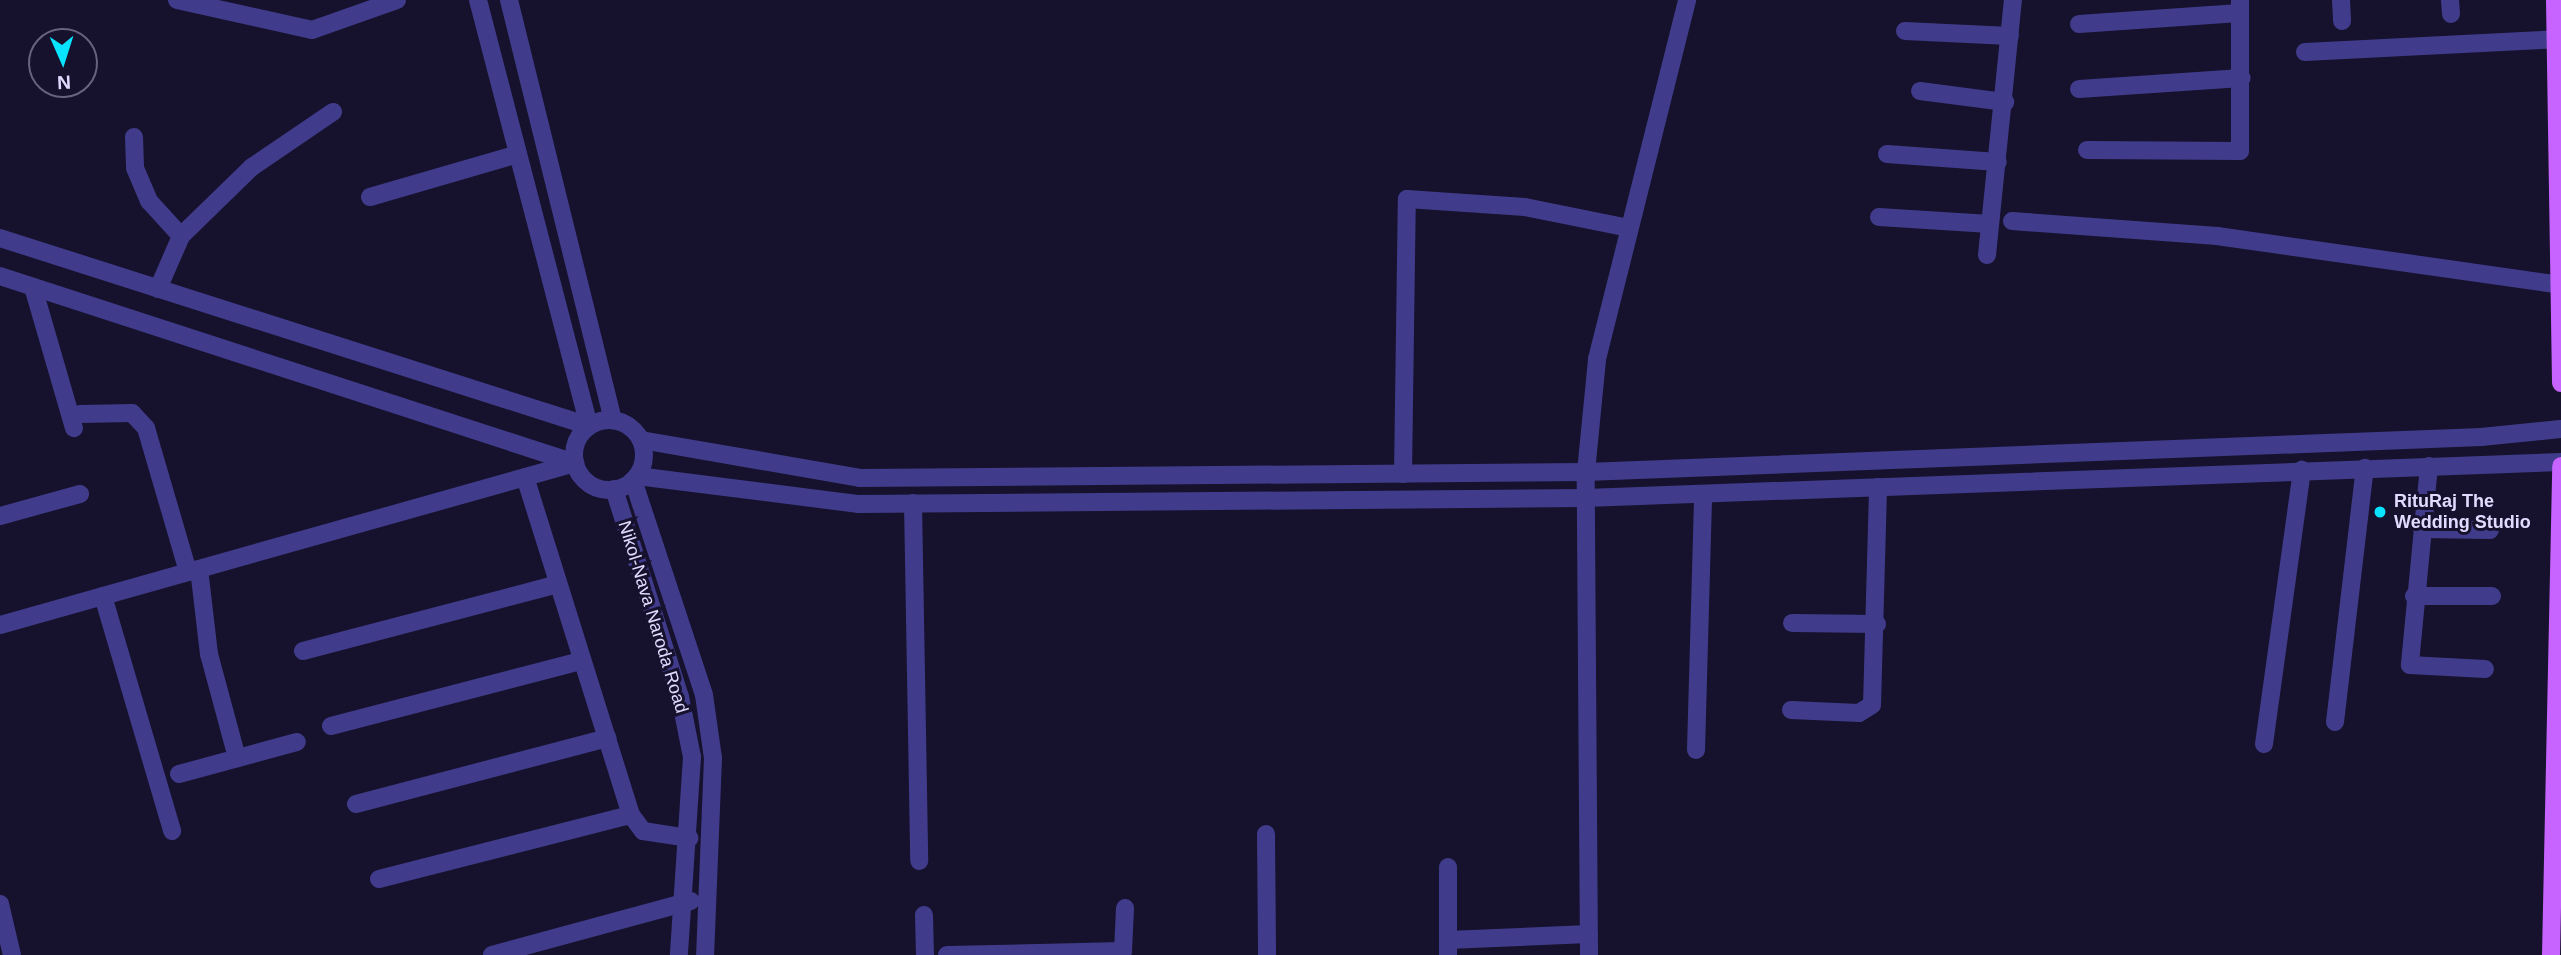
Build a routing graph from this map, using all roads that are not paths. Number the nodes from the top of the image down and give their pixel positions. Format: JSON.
{"nodes":[{"id":1,"x":177,"y":0,"type":"edge"},
{"id":2,"x":478,"y":0,"type":"edge"},
{"id":3,"x":509,"y":0,"type":"edge"},
{"id":4,"x":1687,"y":0,"type":"edge"},
{"id":5,"x":2012,"y":0,"type":"edge"},
{"id":6,"x":2342,"y":0,"type":"edge"},
{"id":7,"x":2555,"y":0,"type":"edge"},
{"id":8,"x":390,"y":1,"type":"edge"},
{"id":9,"x":2240,"y":7,"type":"edge"},
{"id":10,"x":2342,"y":21,"type":"dead end"},
{"id":11,"x":2078,"y":24,"type":"dead end"},
{"id":12,"x":1905,"y":31,"type":"dead end"},
{"id":13,"x":2010,"y":36,"type":"junction"},
{"id":14,"x":2557,"y":39,"type":"junction"},
{"id":15,"x":2305,"y":52,"type":"dead end"},
{"id":16,"x":2242,"y":78,"type":"junction"},
{"id":17,"x":2079,"y":89,"type":"dead end"},
{"id":18,"x":1920,"y":91,"type":"dead end"},
{"id":19,"x":2005,"y":102,"type":"junction"},
{"id":20,"x":333,"y":112,"type":"dead end"},
{"id":21,"x":134,"y":137,"type":"dead end"},
{"id":22,"x":2087,"y":150,"type":"dead end"},
{"id":23,"x":518,"y":154,"type":"junction"},
{"id":24,"x":1887,"y":154,"type":"dead end"},
{"id":25,"x":1998,"y":162,"type":"junction"},
{"id":26,"x":370,"y":197,"type":"dead end"},
{"id":27,"x":1879,"y":217,"type":"dead end"},
{"id":28,"x":2012,"y":221,"type":"dead end"},
{"id":29,"x":1990,"y":224,"type":"junction"},
{"id":30,"x":1629,"y":229,"type":"junction"},
{"id":31,"x":181,"y":236,"type":"junction"},
{"id":32,"x":0,"y":238,"type":"edge"},
{"id":33,"x":1987,"y":255,"type":"dead end"},
{"id":34,"x":0,"y":276,"type":"edge"},
{"id":35,"x":2561,"y":285,"type":"edge"},
{"id":36,"x":33,"y":288,"type":"junction"},
{"id":37,"x":158,"y":289,"type":"junction"},
{"id":38,"x":2561,"y":383,"type":"edge"},
{"id":39,"x":613,"y":420,"type":"junction"},
{"id":40,"x":589,"y":426,"type":"junction"},
{"id":41,"x":2561,"y":429,"type":"edge"},
{"id":42,"x":641,"y":440,"type":"junction"},
{"id":43,"x":575,"y":463,"type":"junction"},
{"id":44,"x":2561,"y":464,"type":"edge"},
{"id":45,"x":2429,"y":466,"type":"junction"},
{"id":46,"x":2365,"y":468,"type":"junction"},
{"id":47,"x":2302,"y":470,"type":"junction"},
{"id":48,"x":1586,"y":472,"type":"junction"},
{"id":49,"x":1403,"y":474,"type":"junction"},
{"id":50,"x":525,"y":477,"type":"junction"},
{"id":51,"x":635,"y":478,"type":"junction"},
{"id":52,"x":1878,"y":487,"type":"junction"},
{"id":53,"x":614,"y":489,"type":"junction"},
{"id":54,"x":80,"y":494,"type":"dead end"},
{"id":55,"x":1703,"y":494,"type":"junction"},
{"id":56,"x":1586,"y":498,"type":"junction"},
{"id":57,"x":913,"y":503,"type":"junction"},
{"id":58,"x":0,"y":516,"type":"edge"},
{"id":59,"x":2422,"y":529,"type":"junction"},
{"id":60,"x":2490,"y":530,"type":"dead end"},
{"id":61,"x":194,"y":571,"type":"junction"},
{"id":62,"x":555,"y":585,"type":"junction"},
{"id":63,"x":103,"y":596,"type":"junction"},
{"id":64,"x":2414,"y":596,"type":"junction"},
{"id":65,"x":2492,"y":596,"type":"dead end"},
{"id":66,"x":1792,"y":623,"type":"dead end"},
{"id":67,"x":1877,"y":624,"type":"junction"},
{"id":68,"x":0,"y":625,"type":"edge"},
{"id":69,"x":303,"y":651,"type":"dead end"},
{"id":70,"x":580,"y":661,"type":"junction"},
{"id":71,"x":2485,"y":669,"type":"dead end"},
{"id":72,"x":1791,"y":710,"type":"dead end"},
{"id":73,"x":2335,"y":722,"type":"dead end"},
{"id":74,"x":331,"y":726,"type":"dead end"},
{"id":75,"x":607,"y":738,"type":"junction"},
{"id":76,"x":297,"y":742,"type":"dead end"},
{"id":77,"x":2264,"y":744,"type":"dead end"},
{"id":78,"x":1696,"y":750,"type":"dead end"},
{"id":79,"x":237,"y":758,"type":"junction"},
{"id":80,"x":179,"y":774,"type":"dead end"},
{"id":81,"x":356,"y":804,"type":"dead end"},
{"id":82,"x":631,"y":815,"type":"junction"},
{"id":83,"x":172,"y":831,"type":"dead end"},
{"id":84,"x":1265,"y":834,"type":"dead end"},
{"id":85,"x":689,"y":838,"type":"junction"},
{"id":86,"x":919,"y":861,"type":"dead end"},
{"id":87,"x":1448,"y":867,"type":"dead end"},
{"id":88,"x":379,"y":879,"type":"dead end"},
{"id":89,"x":709,"y":896,"type":"junction"},
{"id":90,"x":683,"y":903,"type":"junction"},
{"id":91,"x":0,"y":904,"type":"edge"},
{"id":92,"x":1125,"y":908,"type":"dead end"},
{"id":93,"x":925,"y":915,"type":"dead end"},
{"id":94,"x":1589,"y":934,"type":"junction"},
{"id":95,"x":1448,"y":947,"type":"edge"},
{"id":96,"x":1123,"y":953,"type":"edge"},
{"id":97,"x":12,"y":955,"type":"edge"},
{"id":98,"x":492,"y":955,"type":"edge"},
{"id":99,"x":679,"y":955,"type":"edge"},
{"id":100,"x":705,"y":955,"type":"edge"},
{"id":101,"x":925,"y":955,"type":"edge"},
{"id":102,"x":947,"y":955,"type":"edge"},
{"id":103,"x":1005,"y":955,"type":"edge"},
{"id":104,"x":1267,"y":955,"type":"edge"},
{"id":105,"x":1589,"y":955,"type":"edge"},
{"id":106,"x":2551,"y":955,"type":"edge"}],
"edges":[{"from":1,"to":8,"type":"street"},
{"from":2,"to":23,"type":"street"},
{"from":3,"to":39,"type":"street"},
{"from":4,"to":30,"type":"street"},
{"from":5,"to":13,"type":"street"},
{"from":6,"to":10,"type":"street"},
{"from":7,"to":14,"type":"main road"},
{"from":9,"to":11,"type":"street"},
{"from":9,"to":16,"type":"street"},
{"from":12,"to":13,"type":"street"},
{"from":13,"to":19,"type":"street"},
{"from":14,"to":15,"type":"street"},
{"from":14,"to":35,"type":"main road"},
{"from":16,"to":17,"type":"street"},
{"from":16,"to":22,"type":"street"},
{"from":18,"to":19,"type":"street"},
{"from":19,"to":25,"type":"street"},
{"from":20,"to":31,"type":"street"},
{"from":21,"to":31,"type":"street"},
{"from":23,"to":26,"type":"street"},
{"from":23,"to":40,"type":"street"},
{"from":24,"to":25,"type":"street"},
{"from":25,"to":29,"type":"street"},
{"from":27,"to":29,"type":"street"},
{"from":28,"to":35,"type":"street"},
{"from":29,"to":33,"type":"street"},
{"from":30,"to":48,"type":"street"},
{"from":30,"to":49,"type":"street"},
{"from":31,"to":37,"type":"street"},
{"from":32,"to":37,"type":"street"},
{"from":34,"to":36,"type":"street"},
{"from":35,"to":38,"type":"main road"},
{"from":36,"to":43,"type":"street"},
{"from":36,"to":61,"type":"street"},
{"from":37,"to":40,"type":"street"},
{"from":39,"to":40,"type":"street"},
{"from":39,"to":42,"type":"street"},
{"from":40,"to":43,"type":"street"},
{"from":41,"to":48,"type":"street"},
{"from":42,"to":49,"type":"street"},
{"from":42,"to":51,"type":"street"},
{"from":43,"to":50,"type":"street"},
{"from":43,"to":53,"type":"street"},
{"from":44,"to":45,"type":"street"},
{"from":44,"to":106,"type":"main road"},
{"from":45,"to":46,"type":"street"},
{"from":45,"to":59,"type":"street"},
{"from":46,"to":47,"type":"street"},
{"from":46,"to":73,"type":"street"},
{"from":47,"to":52,"type":"street"},
{"from":47,"to":77,"type":"street"},
{"from":48,"to":49,"type":"street"},
{"from":48,"to":56,"type":"street"},
{"from":50,"to":61,"type":"street"},
{"from":50,"to":62,"type":"street"},
{"from":51,"to":53,"type":"street"},
{"from":51,"to":57,"type":"street"},
{"from":51,"to":89,"type":"street"},
{"from":52,"to":55,"type":"street"},
{"from":52,"to":67,"type":"street"},
{"from":53,"to":85,"type":"street","name":"Nikol-Nava Naroda Road"},
{"from":54,"to":58,"type":"street"},
{"from":55,"to":56,"type":"street"},
{"from":55,"to":78,"type":"street"},
{"from":56,"to":57,"type":"street"},
{"from":56,"to":94,"type":"street"},
{"from":57,"to":86,"type":"street"},
{"from":59,"to":60,"type":"street"},
{"from":59,"to":64,"type":"street"},
{"from":61,"to":63,"type":"street"},
{"from":61,"to":79,"type":"street"},
{"from":62,"to":69,"type":"street"},
{"from":62,"to":70,"type":"street"},
{"from":63,"to":68,"type":"street"},
{"from":63,"to":83,"type":"street"},
{"from":64,"to":65,"type":"street"},
{"from":64,"to":71,"type":"street"},
{"from":66,"to":67,"type":"street"},
{"from":67,"to":72,"type":"street"},
{"from":70,"to":74,"type":"street"},
{"from":70,"to":75,"type":"street"},
{"from":75,"to":81,"type":"street"},
{"from":75,"to":82,"type":"street"},
{"from":76,"to":79,"type":"street"},
{"from":79,"to":80,"type":"street"},
{"from":82,"to":85,"type":"street"},
{"from":82,"to":88,"type":"street"},
{"from":84,"to":104,"type":"street"},
{"from":85,"to":90,"type":"street","name":"Nikol-Nava Naroda Road"},
{"from":87,"to":95,"type":"street"},
{"from":89,"to":90,"type":"street"},
{"from":89,"to":100,"type":"street"},
{"from":90,"to":98,"type":"street"},
{"from":90,"to":99,"type":"street","name":"Nikol-Nava Naroda Road"},
{"from":91,"to":97,"type":"street"},
{"from":92,"to":96,"type":"street"},
{"from":93,"to":101,"type":"street"},
{"from":94,"to":95,"type":"street"},
{"from":94,"to":105,"type":"street"},
{"from":96,"to":103,"type":"street"},
{"from":102,"to":103,"type":"street"}]}
